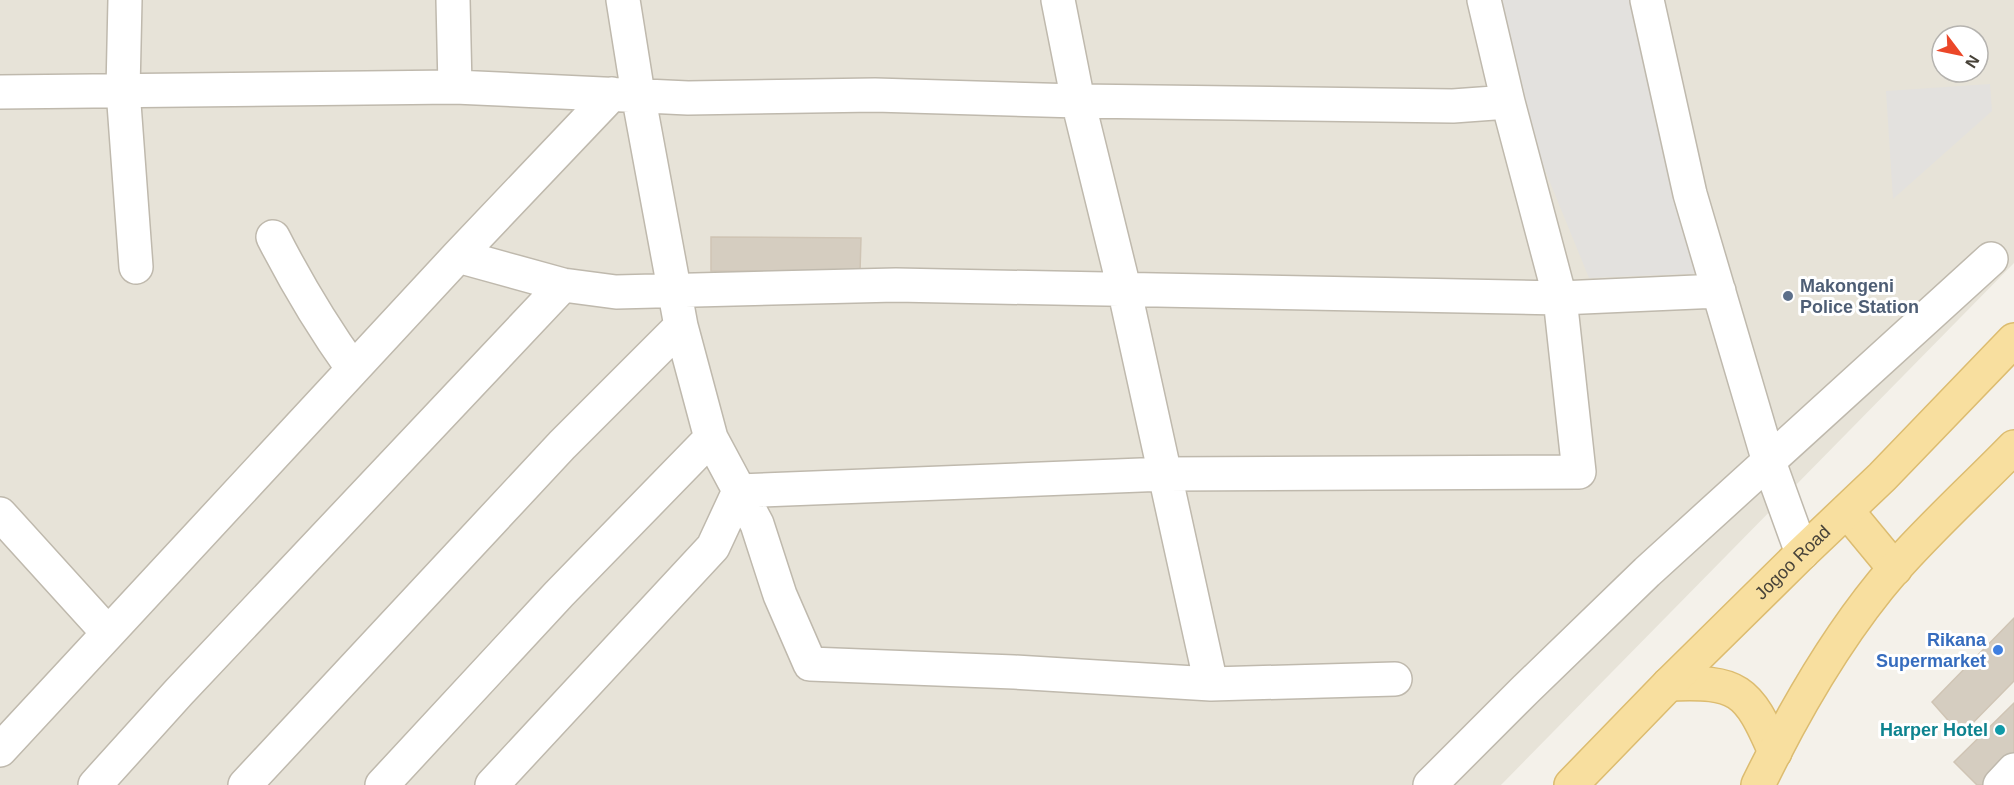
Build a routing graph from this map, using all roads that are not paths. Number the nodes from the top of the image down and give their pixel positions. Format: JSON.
{"nodes":[{"id":1,"x":125,"y":0,"type":"edge"},
{"id":2,"x":453,"y":0,"type":"edge"},
{"id":3,"x":623,"y":0,"type":"edge"},
{"id":4,"x":1058,"y":0,"type":"edge"},
{"id":5,"x":1484,"y":0,"type":"edge"},
{"id":6,"x":1647,"y":0,"type":"edge"},
{"id":7,"x":455,"y":87,"type":"junction"},
{"id":8,"x":123,"y":90,"type":"junction"},
{"id":9,"x":0,"y":92,"type":"edge"},
{"id":10,"x":625,"y":94,"type":"junction"},
{"id":11,"x":1078,"y":101,"type":"junction"},
{"id":12,"x":1508,"y":102,"type":"junction"},
{"id":13,"x":273,"y":237,"type":"dead end"},
{"id":14,"x":458,"y":256,"type":"junction"},
{"id":15,"x":1991,"y":259,"type":"dead end"},
{"id":16,"x":136,"y":267,"type":"dead end"},
{"id":17,"x":563,"y":285,"type":"junction"},
{"id":18,"x":1124,"y":288,"type":"junction"},
{"id":19,"x":674,"y":290,"type":"junction"},
{"id":20,"x":1719,"y":291,"type":"junction"},
{"id":21,"x":1560,"y":297,"type":"junction"},
{"id":22,"x":681,"y":326,"type":"junction"},
{"id":23,"x":2014,"y":340,"type":"edge"},
{"id":24,"x":353,"y":369,"type":"junction"},
{"id":25,"x":711,"y":438,"type":"junction"},
{"id":26,"x":2014,"y":447,"type":"edge"},
{"id":27,"x":1769,"y":462,"type":"junction"},
{"id":28,"x":1166,"y":474,"type":"junction"},
{"id":29,"x":739,"y":491,"type":"junction"},
{"id":30,"x":1847,"y":511,"type":"junction"},
{"id":31,"x":0,"y":514,"type":"edge"},
{"id":32,"x":1802,"y":553,"type":"junction"},
{"id":33,"x":1895,"y":569,"type":"junction"},
{"id":34,"x":108,"y":633,"type":"junction"},
{"id":35,"x":1395,"y":680,"type":"dead end"},
{"id":36,"x":1210,"y":684,"type":"junction"},
{"id":37,"x":1669,"y":684,"type":"junction"},
{"id":38,"x":0,"y":750,"type":"edge"},
{"id":39,"x":1775,"y":752,"type":"junction"},
{"id":40,"x":2014,"y":770,"type":"edge"},
{"id":41,"x":95,"y":785,"type":"edge"},
{"id":42,"x":245,"y":785,"type":"edge"},
{"id":43,"x":382,"y":785,"type":"edge"},
{"id":44,"x":492,"y":785,"type":"edge"},
{"id":45,"x":1430,"y":785,"type":"edge"},
{"id":46,"x":1571,"y":785,"type":"edge"},
{"id":47,"x":1758,"y":785,"type":"edge"},
{"id":48,"x":2000,"y":785,"type":"edge"}],
"edges":[{"from":1,"to":8,"type":"street"},
{"from":2,"to":7,"type":"street"},
{"from":3,"to":10,"type":"street"},
{"from":4,"to":11,"type":"street"},
{"from":5,"to":12,"type":"street"},
{"from":6,"to":20,"type":"street"},
{"from":7,"to":8,"type":"street"},
{"from":7,"to":10,"type":"street"},
{"from":8,"to":9,"type":"street"},
{"from":8,"to":16,"type":"street"},
{"from":10,"to":11,"type":"street"},
{"from":10,"to":14,"type":"street"},
{"from":10,"to":19,"type":"street"},
{"from":11,"to":12,"type":"street"},
{"from":11,"to":18,"type":"street"},
{"from":12,"to":21,"type":"street"},
{"from":13,"to":24,"type":"street"},
{"from":14,"to":17,"type":"street"},
{"from":14,"to":24,"type":"street"},
{"from":15,"to":27,"type":"street"},
{"from":17,"to":19,"type":"street"},
{"from":17,"to":41,"type":"street"},
{"from":18,"to":19,"type":"street"},
{"from":18,"to":21,"type":"street"},
{"from":18,"to":28,"type":"street"},
{"from":19,"to":22,"type":"street"},
{"from":20,"to":21,"type":"street"},
{"from":20,"to":27,"type":"street"},
{"from":21,"to":28,"type":"street"},
{"from":22,"to":25,"type":"street"},
{"from":22,"to":42,"type":"street"},
{"from":23,"to":30,"type":"main road","name":"Jogoo Road"},
{"from":24,"to":34,"type":"street"},
{"from":25,"to":29,"type":"street"},
{"from":25,"to":43,"type":"street"},
{"from":26,"to":33,"type":"main road"},
{"from":27,"to":32,"type":"street"},
{"from":27,"to":45,"type":"street"},
{"from":28,"to":29,"type":"street"},
{"from":28,"to":36,"type":"street"},
{"from":29,"to":36,"type":"street"},
{"from":29,"to":44,"type":"street"},
{"from":30,"to":32,"type":"main road","name":"Jogoo Road"},
{"from":30,"to":33,"type":"main road"},
{"from":31,"to":34,"type":"street"},
{"from":32,"to":37,"type":"main road","name":"Jogoo Road"},
{"from":33,"to":39,"type":"main road"},
{"from":34,"to":38,"type":"street"},
{"from":35,"to":36,"type":"street"},
{"from":37,"to":39,"type":"main road"},
{"from":37,"to":46,"type":"main road","name":"Jogoo Road"},
{"from":39,"to":47,"type":"main road"},
{"from":40,"to":48,"type":"street"}]}
